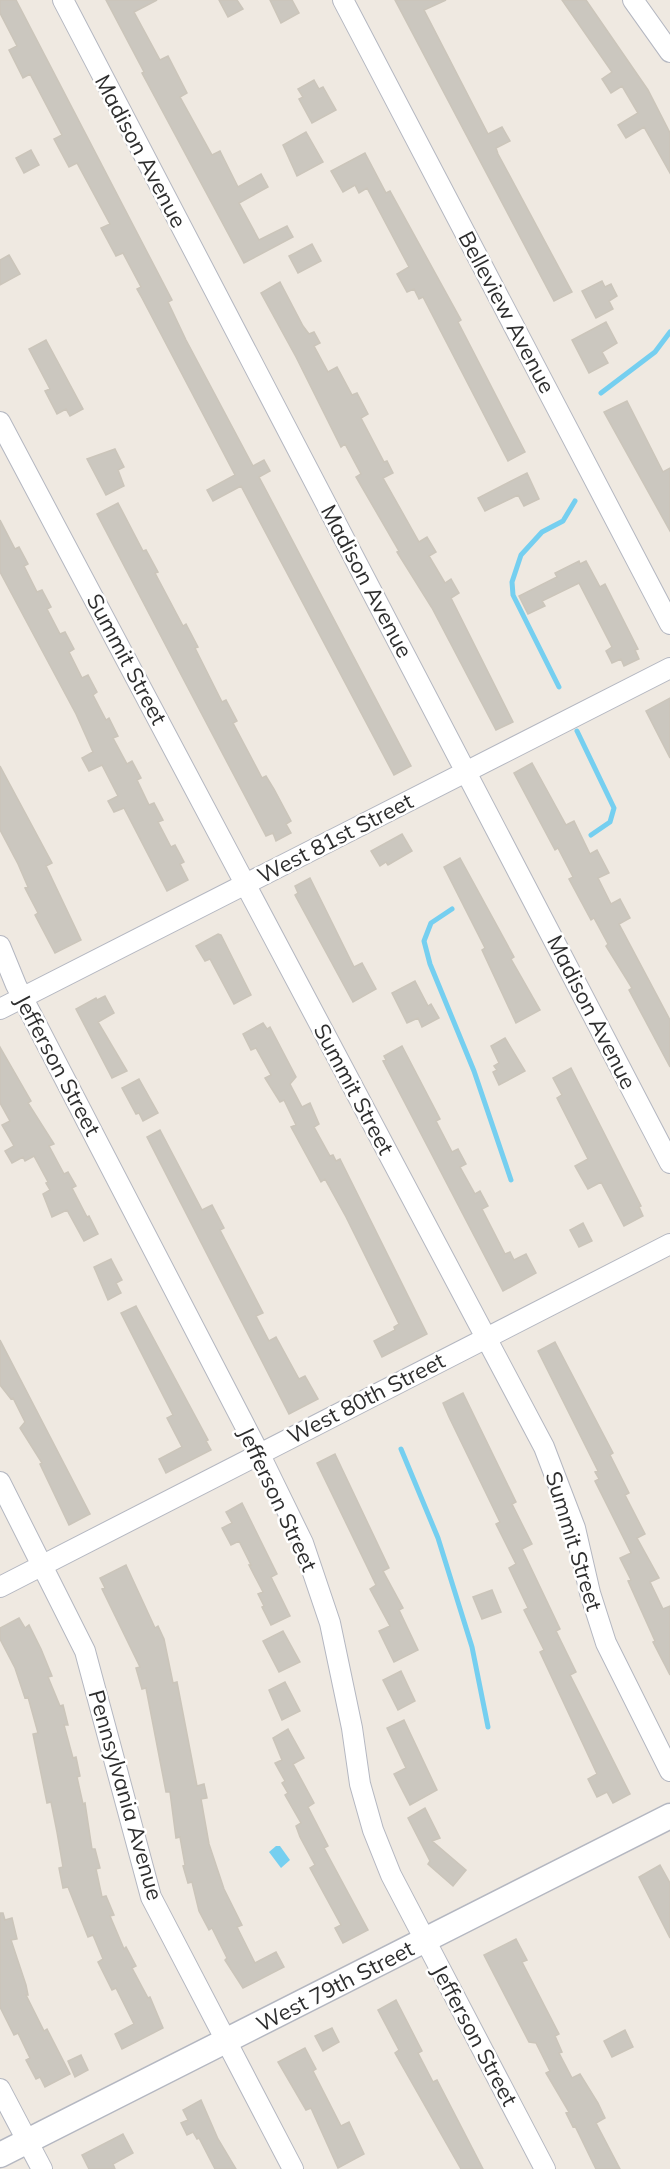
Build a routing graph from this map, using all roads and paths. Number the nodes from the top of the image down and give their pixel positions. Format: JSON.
{"nodes":[{"id":1,"x":63,"y":0,"type":"edge"},
{"id":2,"x":343,"y":0,"type":"edge"},
{"id":3,"x":633,"y":0,"type":"edge"},
{"id":4,"x":670,"y":52,"type":"edge"},
{"id":5,"x":0,"y":422,"type":"edge"},
{"id":6,"x":670,"y":624,"type":"edge"},
{"id":7,"x":670,"y":668,"type":"edge"},
{"id":8,"x":467,"y":771,"type":"junction"},
{"id":9,"x":246,"y":883,"type":"junction"},
{"id":10,"x":0,"y":946,"type":"edge"},
{"id":11,"x":24,"y":996,"type":"junction"},
{"id":12,"x":0,"y":1009,"type":"edge"},
{"id":13,"x":670,"y":1163,"type":"edge"},
{"id":14,"x":670,"y":1244,"type":"edge"},
{"id":15,"x":484,"y":1337,"type":"junction"},
{"id":16,"x":259,"y":1453,"type":"junction"},
{"id":17,"x":0,"y":1482,"type":"edge"},
{"id":18,"x":43,"y":1565,"type":"junction"},
{"id":19,"x":0,"y":1587,"type":"edge"},
{"id":20,"x":670,"y":1772,"type":"edge"},
{"id":21,"x":670,"y":1816,"type":"edge"},
{"id":22,"x":425,"y":1941,"type":"junction"},
{"id":23,"x":227,"y":2041,"type":"junction"},
{"id":24,"x":0,"y":2089,"type":"edge"},
{"id":25,"x":28,"y":2141,"type":"junction"},
{"id":26,"x":0,"y":2156,"type":"edge"},
{"id":27,"x":42,"y":2169,"type":"edge"},
{"id":28,"x":293,"y":2169,"type":"edge"},
{"id":29,"x":545,"y":2169,"type":"edge"}],
"edges":[{"from":1,"to":8,"type":"street","name":"Madison Avenue"},
{"from":2,"to":6,"type":"street","name":"Belleview Avenue"},
{"from":3,"to":4,"type":"street"},
{"from":5,"to":9,"type":"street","name":"Summit Street"},
{"from":7,"to":8,"type":"street","name":"West 81st Street"},
{"from":8,"to":9,"type":"street","name":"West 81st Street"},
{"from":8,"to":13,"type":"street","name":"Madison Avenue"},
{"from":9,"to":11,"type":"street","name":"West 81st Street"},
{"from":9,"to":15,"type":"street","name":"Summit Street"},
{"from":10,"to":11,"type":"street","name":"Jefferson Street"},
{"from":11,"to":12,"type":"street","name":"West 81st Street"},
{"from":11,"to":16,"type":"street","name":"Jefferson Street"},
{"from":14,"to":15,"type":"street","name":"West 80th Street"},
{"from":15,"to":16,"type":"street","name":"West 80th Street"},
{"from":15,"to":20,"type":"street","name":"Summit Street"},
{"from":16,"to":18,"type":"street","name":"West 80th Street"},
{"from":16,"to":22,"type":"street","name":"Jefferson Street"},
{"from":17,"to":18,"type":"street","name":"Pennsylvania Avenue"},
{"from":18,"to":19,"type":"street","name":"West 80th Street"},
{"from":18,"to":23,"type":"street","name":"Pennsylvania Avenue"},
{"from":21,"to":22,"type":"street","name":"West 79th Street"},
{"from":22,"to":23,"type":"street","name":"West 79th Street"},
{"from":22,"to":29,"type":"street","name":"Jefferson Street"},
{"from":23,"to":25,"type":"street","name":"West 79th Street"},
{"from":23,"to":28,"type":"street","name":"Pennsylvania Avenue"},
{"from":24,"to":25,"type":"street"},
{"from":25,"to":26,"type":"street","name":"West 79th Street"},
{"from":25,"to":27,"type":"street"}]}
